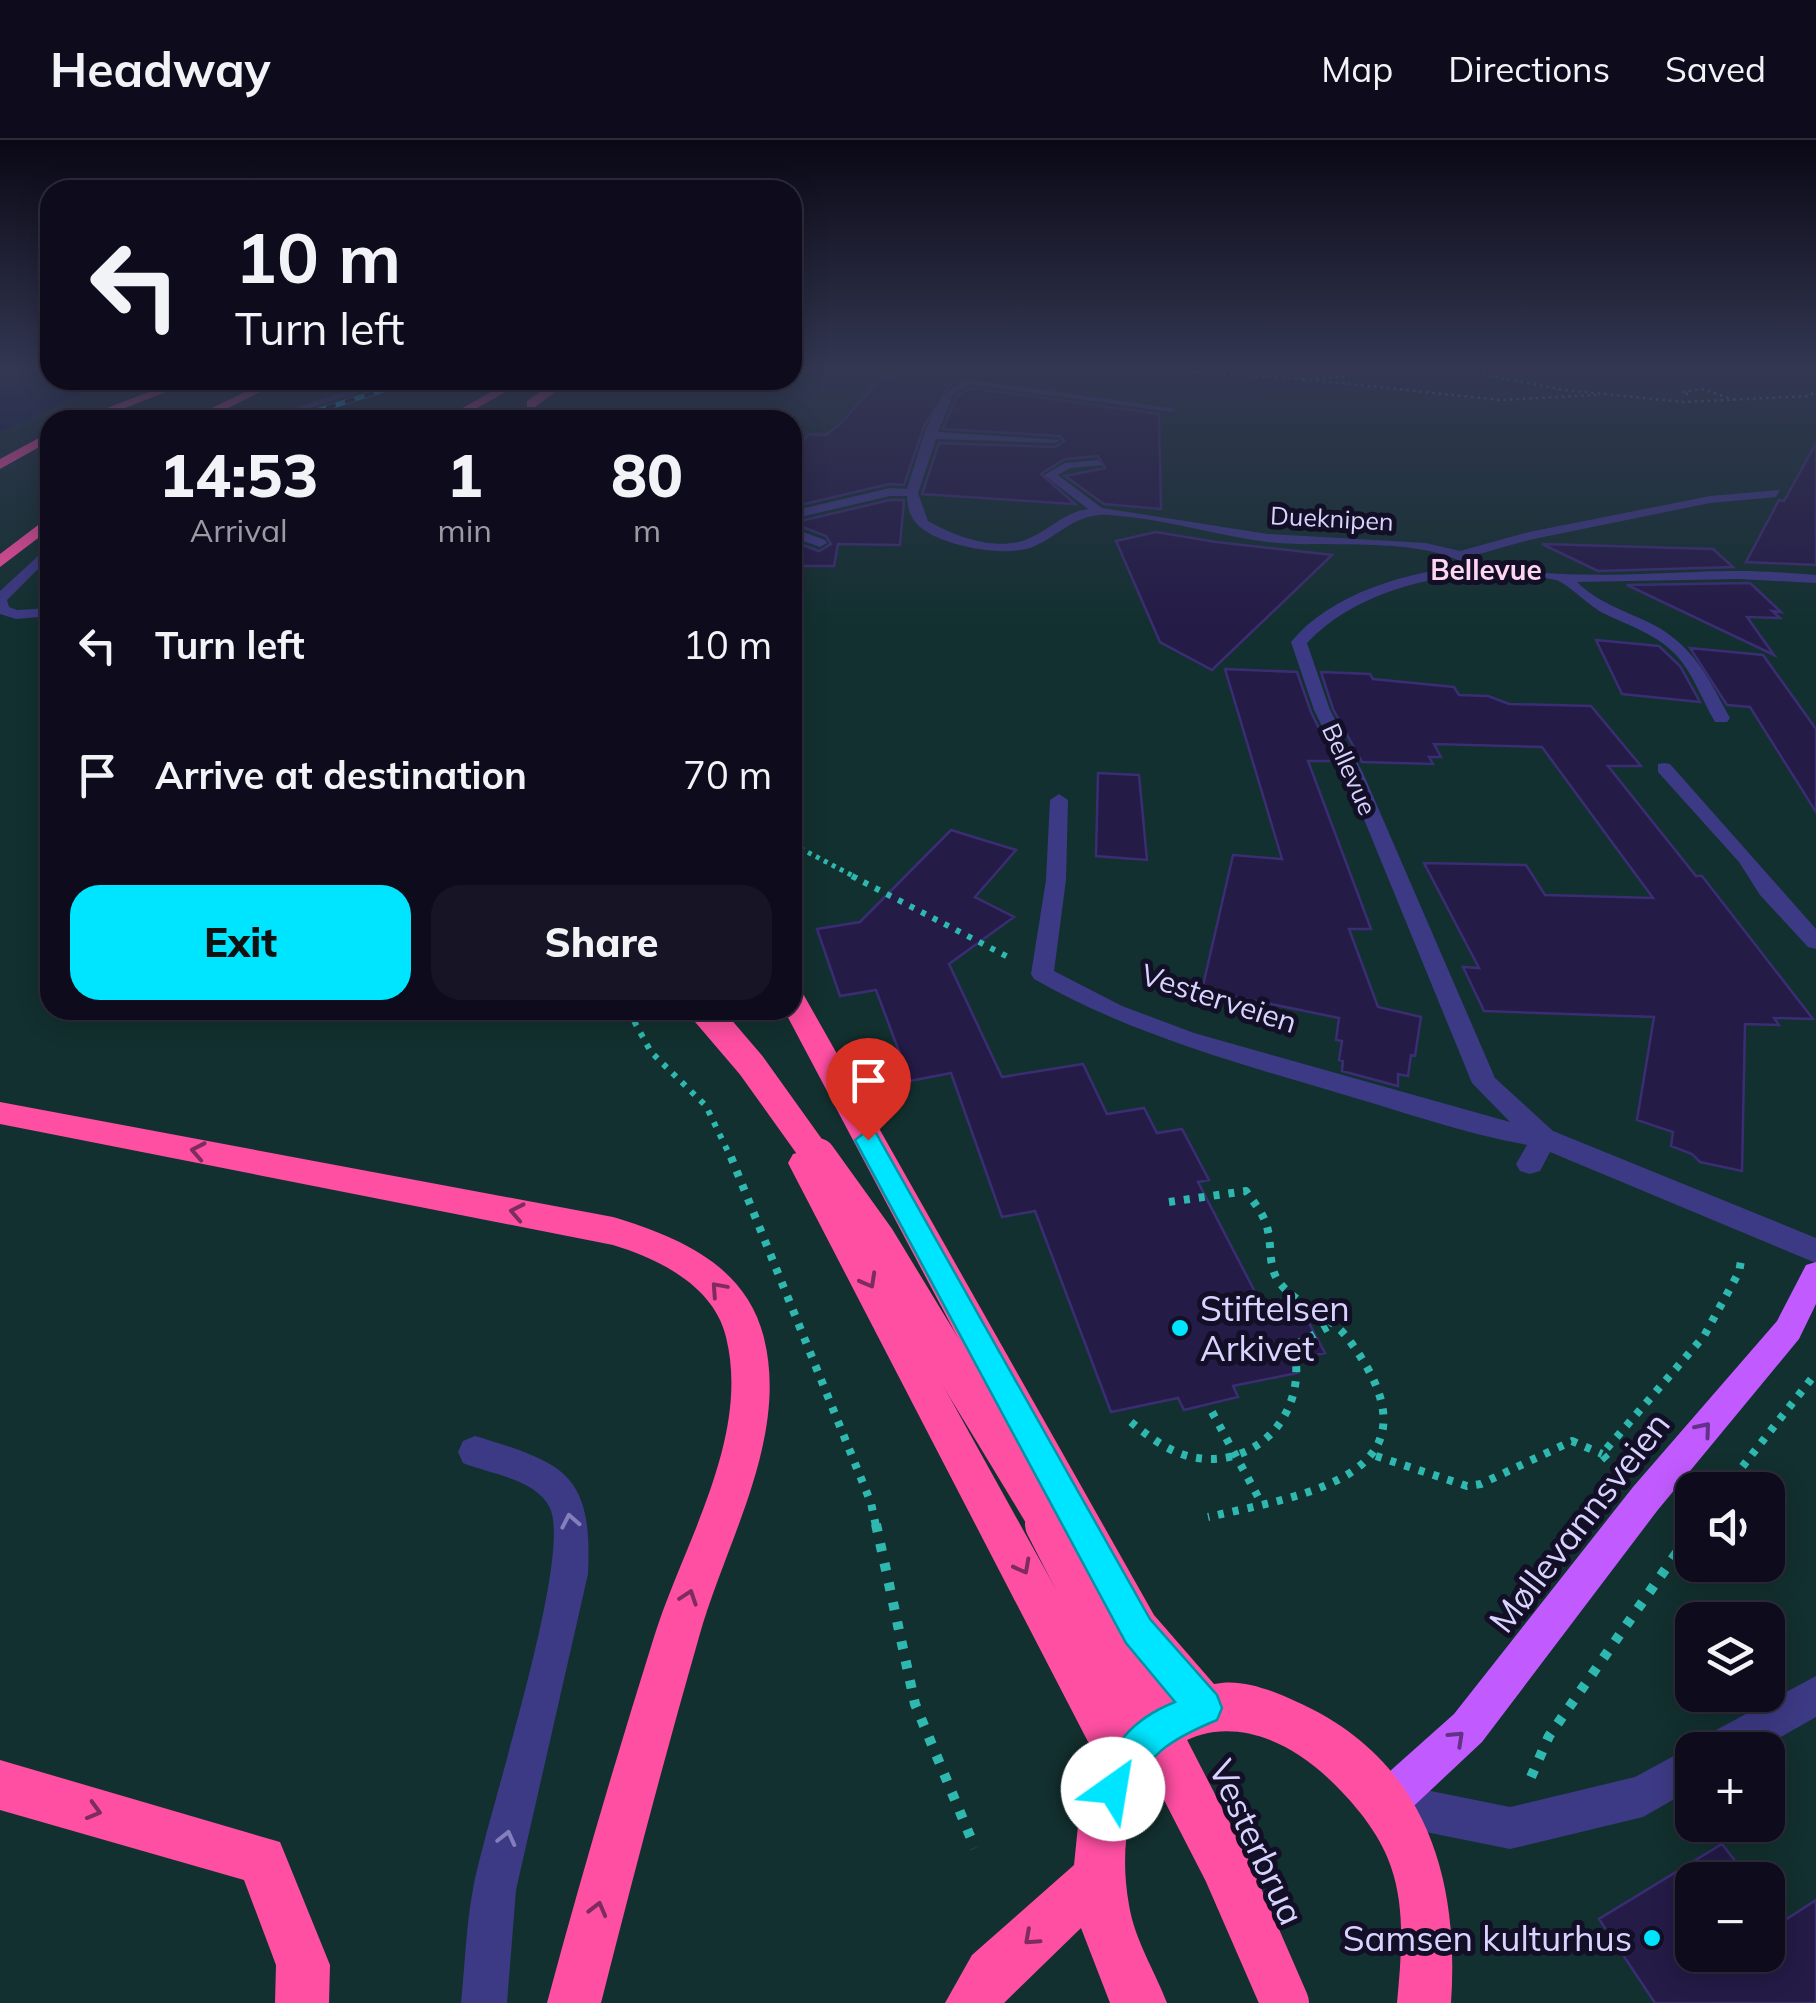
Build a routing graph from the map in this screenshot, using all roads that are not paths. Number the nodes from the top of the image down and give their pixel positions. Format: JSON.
{"nodes":[{"id":1,"x":924,"y":454,"type":"edge"},
{"id":2,"x":1098,"y":463,"type":"dead end"},
{"id":3,"x":912,"y":493,"type":"junction"},
{"id":4,"x":1776,"y":493,"type":"dead end"},
{"id":5,"x":1098,"y":511,"type":"junction"},
{"id":6,"x":802,"y":512,"type":"edge"},
{"id":7,"x":40,"y":530,"type":"edge"},
{"id":8,"x":802,"y":536,"type":"edge"},
{"id":9,"x":820,"y":544,"type":"dead end"},
{"id":10,"x":1462,"y":555,"type":"junction"},
{"id":11,"x":40,"y":559,"type":"edge"},
{"id":12,"x":0,"y":562,"type":"edge"},
{"id":13,"x":1484,"y":569,"type":"junction"},
{"id":14,"x":1565,"y":577,"type":"junction"},
{"id":15,"x":1816,"y":579,"type":"edge"},
{"id":16,"x":0,"y":600,"type":"edge"},
{"id":17,"x":40,"y":613,"type":"edge"},
{"id":18,"x":1721,"y":718,"type":"dead end"},
{"id":19,"x":1664,"y":768,"type":"dead end"},
{"id":20,"x":1059,"y":800,"type":"dead end"},
{"id":21,"x":1816,"y":942,"type":"edge"},
{"id":22,"x":802,"y":1017,"type":"edge"},
{"id":23,"x":713,"y":1020,"type":"edge"},
{"id":24,"x":729,"y":1020,"type":"edge"},
{"id":25,"x":0,"y":1113,"type":"edge"},
{"id":26,"x":1544,"y":1138,"type":"junction"},
{"id":27,"x":1530,"y":1164,"type":"dead end"},
{"id":28,"x":1816,"y":1252,"type":"edge"},
{"id":29,"x":1816,"y":1274,"type":"edge"},
{"id":30,"x":475,"y":1452,"type":"dead end"},
{"id":31,"x":1816,"y":1695,"type":"edge"},
{"id":32,"x":1204,"y":1708,"type":"junction"},
{"id":33,"x":1751,"y":1732,"type":"edge"},
{"id":34,"x":1124,"y":1762,"type":"junction"},
{"id":35,"x":1675,"y":1776,"type":"edge"},
{"id":36,"x":0,"y":1784,"type":"edge"},
{"id":37,"x":1386,"y":1804,"type":"junction"},
{"id":38,"x":1097,"y":1879,"type":"junction"},
{"id":39,"x":302,"y":2003,"type":"edge"},
{"id":40,"x":484,"y":2003,"type":"edge"},
{"id":41,"x":574,"y":2003,"type":"edge"},
{"id":42,"x":972,"y":2003,"type":"edge"},
{"id":43,"x":1140,"y":2003,"type":"edge"},
{"id":44,"x":1284,"y":2003,"type":"edge"},
{"id":45,"x":1424,"y":2003,"type":"edge"}],
"edges":[{"from":1,"to":3,"type":"street"},
{"from":2,"to":5,"type":"street"},
{"from":3,"to":5,"type":"street","name":"Dueknipen"},
{"from":3,"to":6,"type":"street"},
{"from":4,"to":10,"type":"street"},
{"from":5,"to":10,"type":"street","name":"Dueknipen"},
{"from":7,"to":12,"type":"highway"},
{"from":8,"to":9,"type":"street"},
{"from":10,"to":13,"type":"street","name":"Dueknipen"},
{"from":11,"to":16,"type":"street"},
{"from":13,"to":14,"type":"street","name":"Bellevue"},
{"from":13,"to":26,"type":"street","name":"Bellevue"},
{"from":14,"to":15,"type":"street","name":"Bellevue"},
{"from":14,"to":18,"type":"street"},
{"from":16,"to":17,"type":"street"},
{"from":19,"to":21,"type":"street"},
{"from":20,"to":26,"type":"street","name":"Vesterveien"},
{"from":22,"to":32,"type":"highway"},
{"from":23,"to":44,"type":"highway","name":"Vesterbrua","bridge":true},
{"from":24,"to":34,"type":"highway","one_way":true},
{"from":41,"to":25,"type":"highway","one_way":true},
{"from":26,"to":27,"type":"street"},
{"from":26,"to":28,"type":"street","name":"Bellevue"},
{"from":37,"to":29,"type":"main road","name":"Møllevannsveien","one_way":true},
{"from":40,"to":30,"type":"street","one_way":true},
{"from":31,"to":33,"type":"street"},
{"from":32,"to":34,"type":"highway"},
{"from":32,"to":37,"type":"highway"},
{"from":34,"to":38,"type":"highway"},
{"from":35,"to":37,"type":"street"},
{"from":36,"to":39,"type":"highway","one_way":true},
{"from":37,"to":45,"type":"highway"},
{"from":38,"to":42,"type":"highway","one_way":true},
{"from":38,"to":43,"type":"highway"}]}
